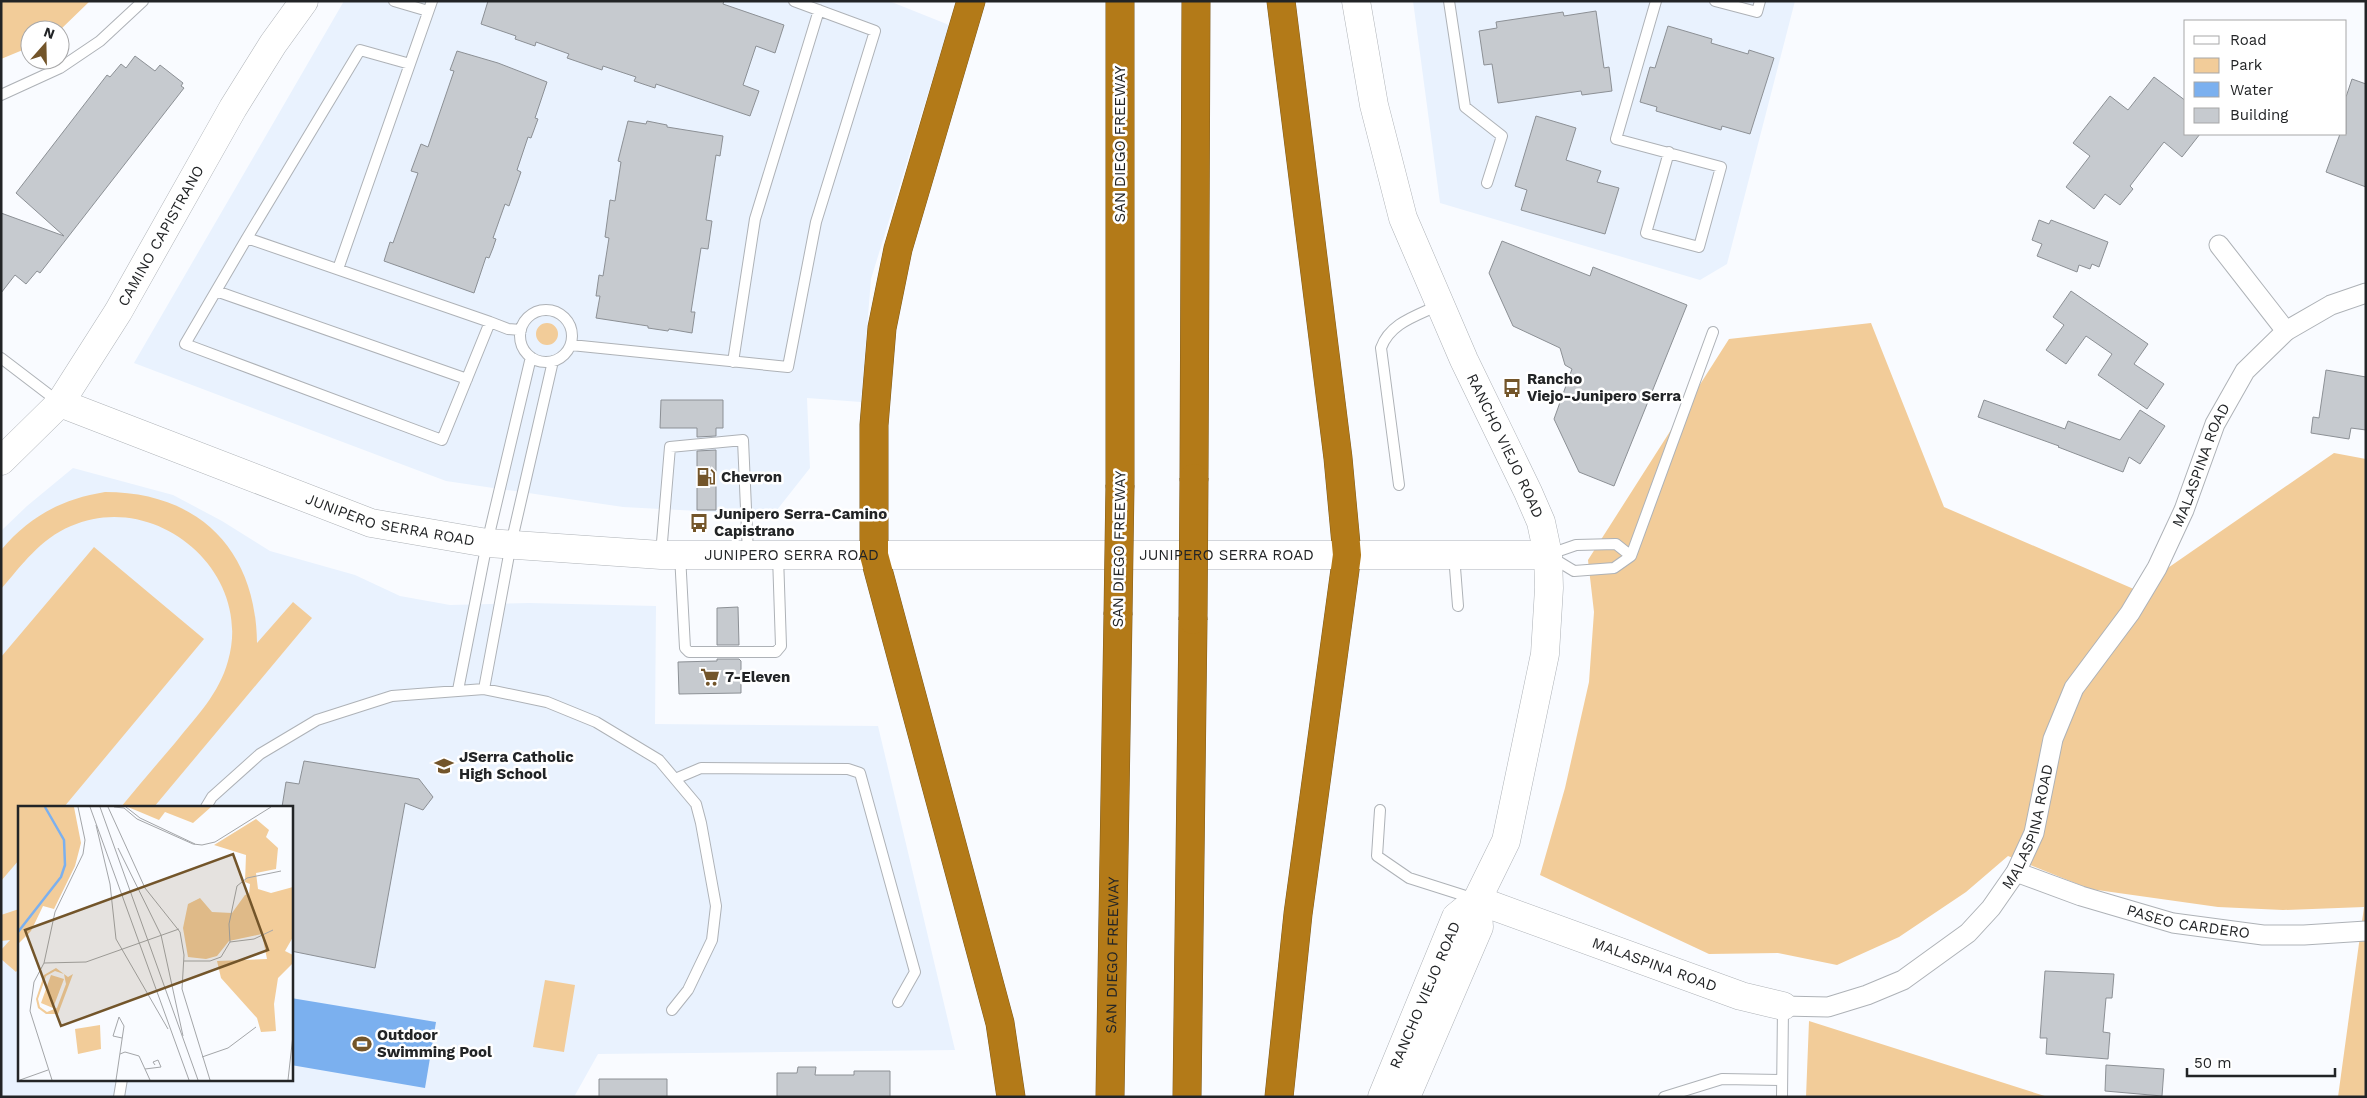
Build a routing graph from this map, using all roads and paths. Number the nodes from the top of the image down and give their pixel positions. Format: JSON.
{"nodes":[{"id":1,"x":143,"y":1,"type":"edge"},
{"id":2,"x":304,"y":1,"type":"edge"},
{"id":3,"x":394,"y":1,"type":"edge"},
{"id":4,"x":794,"y":1,"type":"edge"},
{"id":5,"x":972,"y":1,"type":"edge"},
{"id":6,"x":1120,"y":1,"type":"edge"},
{"id":7,"x":1196,"y":1,"type":"edge"},
{"id":8,"x":1280,"y":1,"type":"edge"},
{"id":9,"x":1356,"y":1,"type":"edge"},
{"id":10,"x":1449,"y":1,"type":"edge"},
{"id":11,"x":1656,"y":1,"type":"edge"},
{"id":12,"x":1715,"y":1,"type":"edge"},
{"id":13,"x":1760,"y":1,"type":"edge"},
{"id":14,"x":430,"y":6,"type":"edge"},
{"id":15,"x":819,"y":10,"type":"junction"},
{"id":16,"x":410,"y":64,"type":"junction"},
{"id":17,"x":1,"y":95,"type":"edge"},
{"id":18,"x":1669,"y":152,"type":"junction"},
{"id":19,"x":1487,"y":183,"type":"dead end"},
{"id":20,"x":247,"y":238,"type":"junction"},
{"id":21,"x":2219,"y":245,"type":"dead end"},
{"id":22,"x":338,"y":269,"type":"junction"},
{"id":23,"x":216,"y":291,"type":"junction"},
{"id":24,"x":2366,"y":294,"type":"edge"},
{"id":25,"x":1439,"y":305,"type":"junction"},
{"id":26,"x":490,"y":322,"type":"junction"},
{"id":27,"x":521,"y":330,"type":"junction"},
{"id":28,"x":2286,"y":331,"type":"junction"},
{"id":29,"x":1713,"y":332,"type":"dead end"},
{"id":30,"x":571,"y":345,"type":"junction"},
{"id":31,"x":531,"y":357,"type":"junction"},
{"id":32,"x":1,"y":358,"type":"edge"},
{"id":33,"x":552,"y":361,"type":"junction"},
{"id":34,"x":733,"y":362,"type":"junction"},
{"id":35,"x":467,"y":379,"type":"junction"},
{"id":36,"x":60,"y":403,"type":"junction"},
{"id":37,"x":1,"y":461,"type":"edge"},
{"id":38,"x":1399,"y":485,"type":"dead end"},
{"id":39,"x":499,"y":544,"type":"junction"},
{"id":40,"x":1453,"y":554,"type":"junction"},
{"id":41,"x":670,"y":555,"type":"junction"},
{"id":42,"x":748,"y":555,"type":"junction"},
{"id":43,"x":778,"y":555,"type":"junction"},
{"id":44,"x":874,"y":555,"type":"junction"},
{"id":45,"x":1347,"y":555,"type":"junction"},
{"id":46,"x":1548,"y":555,"type":"junction"},
{"id":47,"x":1631,"y":556,"type":"junction"},
{"id":48,"x":1458,"y":606,"type":"dead end"},
{"id":49,"x":484,"y":689,"type":"junction"},
{"id":50,"x":458,"y":690,"type":"junction"},
{"id":51,"x":675,"y":779,"type":"junction"},
{"id":52,"x":207,"y":806,"type":"edge"},
{"id":53,"x":1380,"y":810,"type":"dead end"},
{"id":54,"x":2016,"y":872,"type":"junction"},
{"id":55,"x":1477,"y":900,"type":"junction"},
{"id":56,"x":2366,"y":931,"type":"edge"},
{"id":57,"x":898,"y":1002,"type":"dead end"},
{"id":58,"x":1783,"y":1006,"type":"junction"},
{"id":59,"x":672,"y":1010,"type":"dead end"},
{"id":60,"x":122,"y":1080,"type":"edge"},
{"id":61,"x":1782,"y":1080,"type":"junction"},
{"id":62,"x":119,"y":1097,"type":"edge"},
{"id":63,"x":1011,"y":1097,"type":"edge"},
{"id":64,"x":1110,"y":1097,"type":"edge"},
{"id":65,"x":1187,"y":1097,"type":"edge"},
{"id":66,"x":1279,"y":1097,"type":"edge"},
{"id":67,"x":1382,"y":1097,"type":"edge"},
{"id":68,"x":1406,"y":1097,"type":"edge"},
{"id":69,"x":1664,"y":1097,"type":"edge"},
{"id":70,"x":1782,"y":1097,"type":"edge"}],
"edges":[{"from":1,"to":17,"type":"lane"},
{"from":2,"to":36,"type":"main road","name":"CAMINO CAPISTRANO"},
{"from":3,"to":14,"type":"lane"},
{"from":4,"to":15,"type":"lane"},
{"from":5,"to":44,"type":"highway"},
{"from":6,"to":64,"type":"highway","name":"SAN DIEGO FREEWAY","bridge":true},
{"from":7,"to":65,"type":"highway","bridge":true},
{"from":8,"to":45,"type":"highway"},
{"from":9,"to":25,"type":"main road","name":"RANCHO VIEJO ROAD"},
{"from":10,"to":19,"type":"lane"},
{"from":11,"to":18,"type":"lane"},
{"from":12,"to":13,"type":"lane"},
{"from":14,"to":16,"type":"lane"},
{"from":15,"to":34,"type":"lane"},
{"from":15,"to":34,"type":"lane"},
{"from":16,"to":20,"type":"lane"},
{"from":16,"to":22,"type":"lane"},
{"from":18,"to":18,"type":"lane"},
{"from":20,"to":22,"type":"lane"},
{"from":20,"to":23,"type":"lane"},
{"from":21,"to":28,"type":"street"},
{"from":22,"to":26,"type":"lane"},
{"from":23,"to":35,"type":"lane"},
{"from":23,"to":35,"type":"lane"},
{"from":24,"to":28,"type":"street","name":"MALASPINA ROAD"},
{"from":25,"to":38,"type":"lane"},
{"from":25,"to":46,"type":"main road","name":"RANCHO VIEJO ROAD"},
{"from":26,"to":27,"type":"lane"},
{"from":26,"to":35,"type":"lane"},
{"from":27,"to":30,"type":"lane"},
{"from":27,"to":31,"type":"lane"},
{"from":28,"to":54,"type":"street","name":"MALASPINA ROAD"},
{"from":29,"to":47,"type":"lane"},
{"from":30,"to":33,"type":"lane"},
{"from":30,"to":34,"type":"lane"},
{"from":31,"to":33,"type":"lane"},
{"from":31,"to":39,"type":"lane"},
{"from":32,"to":36,"type":"lane"},
{"from":33,"to":39,"type":"lane"},
{"from":36,"to":37,"type":"main road","name":"CAMINO CAPISTRANO"},
{"from":36,"to":39,"type":"main road","name":"JUNIPERO SERRA ROAD"},
{"from":39,"to":41,"type":"main road","name":"JUNIPERO SERRA ROAD"},
{"from":39,"to":49,"type":"lane"},
{"from":39,"to":50,"type":"lane"},
{"from":40,"to":45,"type":"main road","name":"JUNIPERO SERRA ROAD"},
{"from":40,"to":46,"type":"main road","name":"JUNIPERO SERRA ROAD"},
{"from":40,"to":48,"type":"lane"},
{"from":41,"to":42,"type":"main road","name":"JUNIPERO SERRA ROAD"},
{"from":41,"to":42,"type":"lane"},
{"from":41,"to":43,"type":"lane"},
{"from":42,"to":43,"type":"main road","name":"JUNIPERO SERRA ROAD"},
{"from":43,"to":44,"type":"main road","name":"JUNIPERO SERRA ROAD"},
{"from":44,"to":45,"type":"main road","name":"JUNIPERO SERRA ROAD"},
{"from":44,"to":63,"type":"highway"},
{"from":45,"to":66,"type":"highway"},
{"from":46,"to":47,"type":"lane"},
{"from":46,"to":47,"type":"lane"},
{"from":46,"to":55,"type":"main road","name":"RANCHO VIEJO ROAD"},
{"from":49,"to":50,"type":"lane"},
{"from":49,"to":51,"type":"lane"},
{"from":50,"to":52,"type":"lane"},
{"from":51,"to":57,"type":"lane"},
{"from":51,"to":59,"type":"lane"},
{"from":53,"to":55,"type":"lane"},
{"from":54,"to":56,"type":"street","name":"PASEO CARDERO"},
{"from":54,"to":58,"type":"street","name":"MALASPINA ROAD"},
{"from":55,"to":58,"type":"main road","name":"MALASPINA ROAD"},
{"from":55,"to":67,"type":"main road","name":"RANCHO VIEJO ROAD"},
{"from":55,"to":68,"type":"main road","name":"RANCHO VIEJO ROAD"},
{"from":58,"to":61,"type":"lane"},
{"from":60,"to":62,"type":"lane"},
{"from":61,"to":69,"type":"lane"},
{"from":61,"to":70,"type":"lane"}]}
